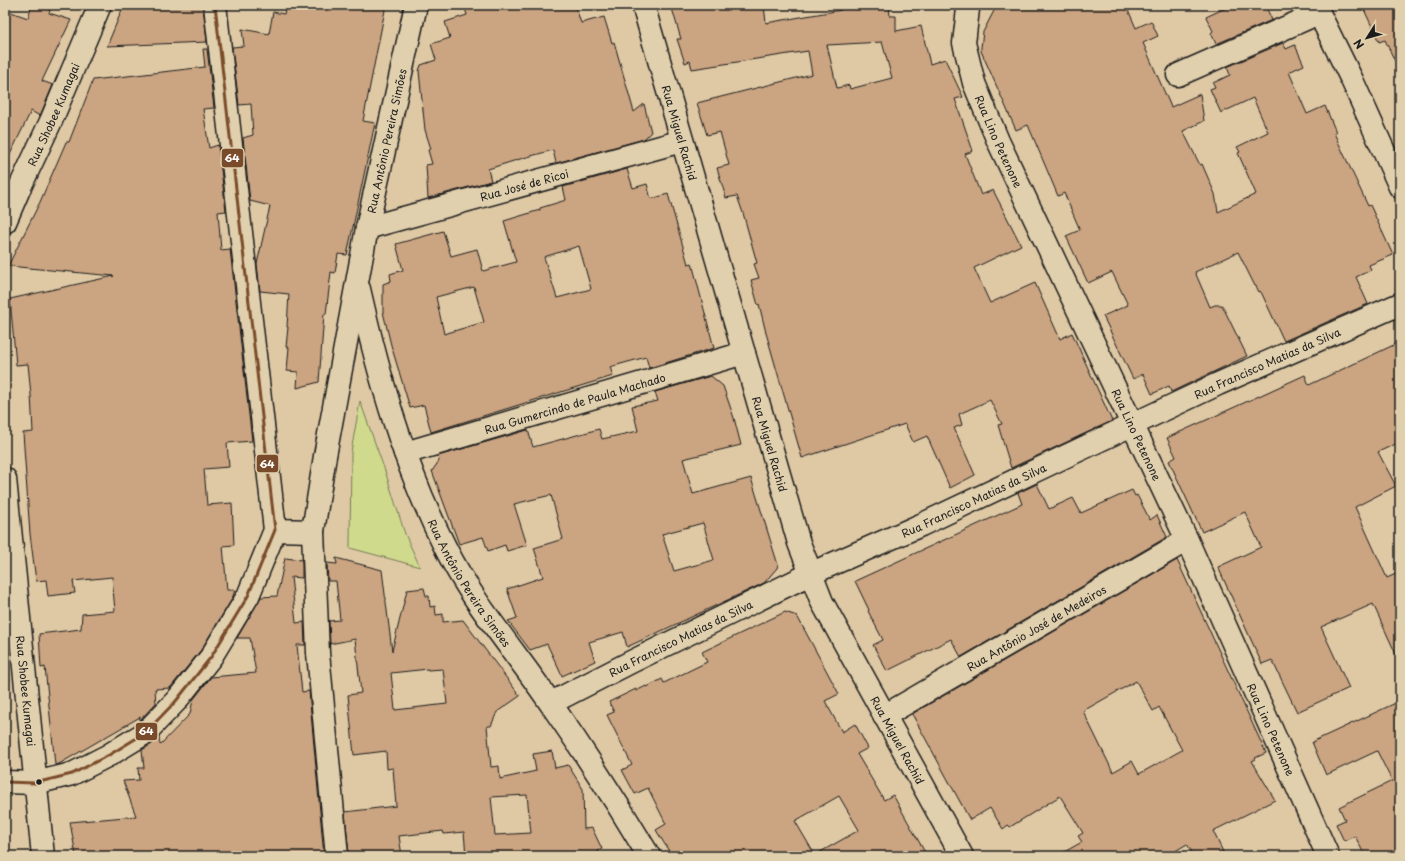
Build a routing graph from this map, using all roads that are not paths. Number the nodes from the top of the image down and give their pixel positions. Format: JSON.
{"nodes":[{"id":1,"x":100,"y":5,"type":"edge"},
{"id":2,"x":215,"y":5,"type":"edge"},
{"id":3,"x":416,"y":5,"type":"edge"},
{"id":4,"x":643,"y":5,"type":"edge"},
{"id":5,"x":965,"y":6,"type":"edge"},
{"id":6,"x":1317,"y":9,"type":"edge"},
{"id":7,"x":1178,"y":75,"type":"dead end"},
{"id":8,"x":682,"y":140,"type":"junction"},
{"id":9,"x":12,"y":183,"type":"edge"},
{"id":10,"x":1400,"y":187,"type":"edge"},
{"id":11,"x":5,"y":222,"type":"edge"},
{"id":12,"x":366,"y":228,"type":"junction"},
{"id":13,"x":357,"y":278,"type":"junction"},
{"id":14,"x":1400,"y":304,"type":"edge"},
{"id":15,"x":744,"y":353,"type":"junction"},
{"id":16,"x":1133,"y":424,"type":"junction"},
{"id":17,"x":405,"y":453,"type":"junction"},
{"id":18,"x":5,"y":479,"type":"edge"},
{"id":19,"x":274,"y":530,"type":"junction"},
{"id":20,"x":313,"y":531,"type":"junction"},
{"id":21,"x":1187,"y":540,"type":"junction"},
{"id":22,"x":810,"y":574,"type":"junction"},
{"id":23,"x":551,"y":703,"type":"junction"},
{"id":24,"x":884,"y":716,"type":"junction"},
{"id":25,"x":5,"y":782,"type":"edge"},
{"id":26,"x":34,"y":783,"type":"junction"},
{"id":27,"x":42,"y":856,"type":"edge"},
{"id":28,"x":337,"y":856,"type":"edge"},
{"id":29,"x":649,"y":856,"type":"edge"},
{"id":30,"x":962,"y":856,"type":"edge"},
{"id":31,"x":1328,"y":856,"type":"edge"}],
"edges":[{"from":1,"to":9,"type":"street","name":"Rua Shobee Kumagai"},
{"from":2,"to":19,"type":"street"},
{"from":3,"to":12,"type":"street","name":"Rua Antônio Pereira Simões"},
{"from":4,"to":8,"type":"street","name":"Rua Miguel Rachid"},
{"from":5,"to":16,"type":"street","name":"Rua Lino Petenone"},
{"from":6,"to":7,"type":"street"},
{"from":6,"to":10,"type":"street"},
{"from":8,"to":12,"type":"street","name":"Rua José de Ricoi"},
{"from":8,"to":15,"type":"street","name":"Rua Miguel Rachid"},
{"from":9,"to":11,"type":"street","name":"Rua Shobee Kumagai"},
{"from":12,"to":13,"type":"street","name":"Rua Antônio Pereira Simões"},
{"from":13,"to":17,"type":"street","name":"Rua Antônio Pereira Simões"},
{"from":13,"to":20,"type":"street","name":"Rua Antônio Pereira Simões"},
{"from":14,"to":16,"type":"street","name":"Rua Francisco Matias da Silva"},
{"from":15,"to":17,"type":"street","name":"Rua Gumercindo de Paula Machado"},
{"from":15,"to":22,"type":"street","name":"Rua Miguel Rachid"},
{"from":16,"to":21,"type":"street","name":"Rua Lino Petenone"},
{"from":16,"to":22,"type":"street","name":"Rua Francisco Matias da Silva"},
{"from":17,"to":23,"type":"street","name":"Rua Antônio Pereira Simões"},
{"from":18,"to":26,"type":"street","name":"Rua Shobee Kumagai"},
{"from":19,"to":20,"type":"street"},
{"from":19,"to":26,"type":"street"},
{"from":20,"to":28,"type":"street","name":"Rua Antônio Pereira Simões"},
{"from":21,"to":24,"type":"street","name":"Rua Antônio José de Medeiros"},
{"from":21,"to":31,"type":"street","name":"Rua Lino Petenone"},
{"from":22,"to":23,"type":"street","name":"Rua Francisco Matias da Silva"},
{"from":22,"to":24,"type":"street","name":"Rua Miguel Rachid"},
{"from":23,"to":29,"type":"street","name":"Rua Antônio Pereira Simões"},
{"from":24,"to":30,"type":"street","name":"Rua Miguel Rachid"},
{"from":25,"to":26,"type":"street"},
{"from":26,"to":27,"type":"street","name":"Rua Shobee Kumagai"}]}
